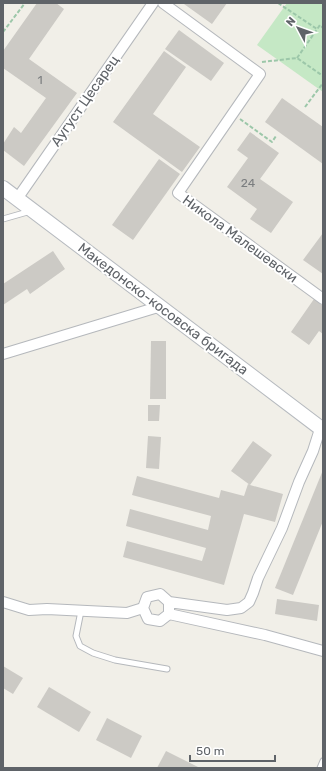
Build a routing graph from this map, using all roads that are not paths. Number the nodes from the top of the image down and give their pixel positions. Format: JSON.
{"nodes":[{"id":1,"x":154,"y":3,"type":"edge"},
{"id":2,"x":163,"y":3,"type":"edge"},
{"id":3,"x":3,"y":188,"type":"edge"},
{"id":4,"x":17,"y":199,"type":"junction"},
{"id":5,"x":34,"y":211,"type":"junction"},
{"id":6,"x":3,"y":219,"type":"edge"},
{"id":7,"x":323,"y":299,"type":"edge"},
{"id":8,"x":158,"y":306,"type":"junction"},
{"id":9,"x":3,"y":354,"type":"edge"},
{"id":10,"x":322,"y":430,"type":"edge"},
{"id":11,"x":3,"y":602,"type":"edge"},
{"id":12,"x":169,"y":602,"type":"junction"},
{"id":13,"x":143,"y":608,"type":"junction"},
{"id":14,"x":81,"y":611,"type":"junction"},
{"id":15,"x":169,"y":614,"type":"junction"},
{"id":16,"x":323,"y":651,"type":"edge"},
{"id":17,"x":167,"y":669,"type":"dead end"},
{"id":18,"x":323,"y":761,"type":"edge"},
{"id":19,"x":320,"y":768,"type":"edge"}],
"edges":[{"from":1,"to":4,"type":"street","name":"Аугуст Цесарец"},
{"from":2,"to":7,"type":"street","name":"Никола Малешевски"},
{"from":3,"to":4,"type":"street","name":"Македонско-косовска бригада"},
{"from":4,"to":5,"type":"street","name":"Македонско-косовска бригада"},
{"from":5,"to":6,"type":"lane"},
{"from":5,"to":8,"type":"street","name":"Македонско-косовска бригада"},
{"from":8,"to":9,"type":"street"},
{"from":8,"to":10,"type":"street","name":"Македонско-косовска бригада"},
{"from":10,"to":12,"type":"street"},
{"from":11,"to":14,"type":"street"},
{"from":12,"to":13,"type":"street"},
{"from":12,"to":15,"type":"street"},
{"from":13,"to":14,"type":"street"},
{"from":13,"to":15,"type":"street"},
{"from":14,"to":17,"type":"lane"},
{"from":15,"to":16,"type":"street"},
{"from":18,"to":19,"type":"lane"}]}
